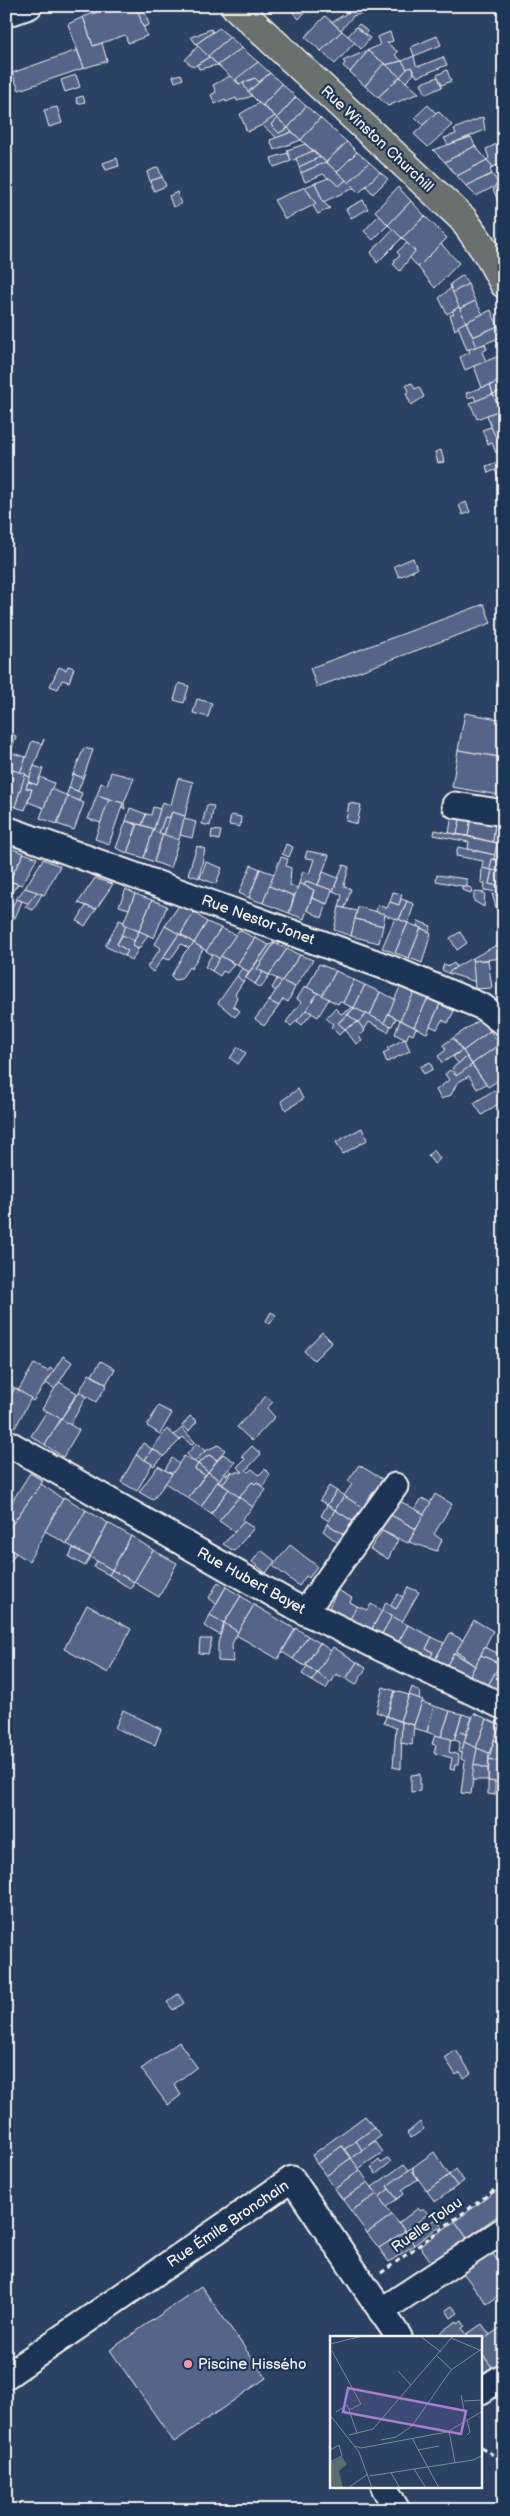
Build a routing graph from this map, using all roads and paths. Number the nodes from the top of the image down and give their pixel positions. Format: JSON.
{"nodes":[{"id":1,"x":29,"y":6,"type":"edge"},
{"id":2,"x":235,"y":6,"type":"edge"},
{"id":3,"x":6,"y":14,"type":"edge"},
{"id":4,"x":496,"y":253,"type":"edge"},
{"id":5,"x":504,"y":284,"type":"edge"},
{"id":6,"x":454,"y":805,"type":"dead end"},
{"id":7,"x":504,"y":813,"type":"edge"},
{"id":8,"x":6,"y":829,"type":"edge"},
{"id":9,"x":504,"y":1023,"type":"edge"},
{"id":10,"x":6,"y":1442,"type":"edge"},
{"id":11,"x":395,"y":1486,"type":"dead end"},
{"id":12,"x":305,"y":1612,"type":"junction"},
{"id":13,"x":504,"y":1707,"type":"edge"},
{"id":14,"x":504,"y":2183,"type":"edge"},
{"id":15,"x":504,"y":2230,"type":"edge"},
{"id":16,"x":364,"y":2286,"type":"junction"},
{"id":17,"x":381,"y":2311,"type":"junction"},
{"id":18,"x":397,"y":2336,"type":"edge"},
{"id":19,"x":6,"y":2376,"type":"edge"},
{"id":20,"x":504,"y":2376,"type":"edge"},
{"id":21,"x":482,"y":2390,"type":"edge"},
{"id":22,"x":482,"y":2448,"type":"edge"},
{"id":23,"x":504,"y":2462,"type":"edge"},
{"id":24,"x":385,"y":2488,"type":"edge"},
{"id":25,"x":397,"y":2510,"type":"edge"}],
"edges":[{"from":1,"to":3,"type":"street"},
{"from":2,"to":4,"type":"main road","name":"Rue Winston Churchill"},
{"from":4,"to":5,"type":"main road","name":"Rue Winston Churchill"},
{"from":6,"to":7,"type":"street"},
{"from":8,"to":9,"type":"street","name":"Rue Nestor Jonet"},
{"from":10,"to":12,"type":"street","name":"Rue Hubert Bayet"},
{"from":11,"to":12,"type":"street"},
{"from":12,"to":13,"type":"street","name":"Rue Hubert Bayet"},
{"from":14,"to":16,"type":"path","name":"Ruelle Tolau"},
{"from":15,"to":17,"type":"street"},
{"from":16,"to":17,"type":"street","name":"Rue Émile Bronchain"},
{"from":16,"to":19,"type":"street","name":"Rue Émile Bronchain"},
{"from":17,"to":18,"type":"street","name":"Rue Émile Bronchain"},
{"from":20,"to":21,"type":"street"},
{"from":22,"to":23,"type":"path"},
{"from":24,"to":25,"type":"street"}]}
